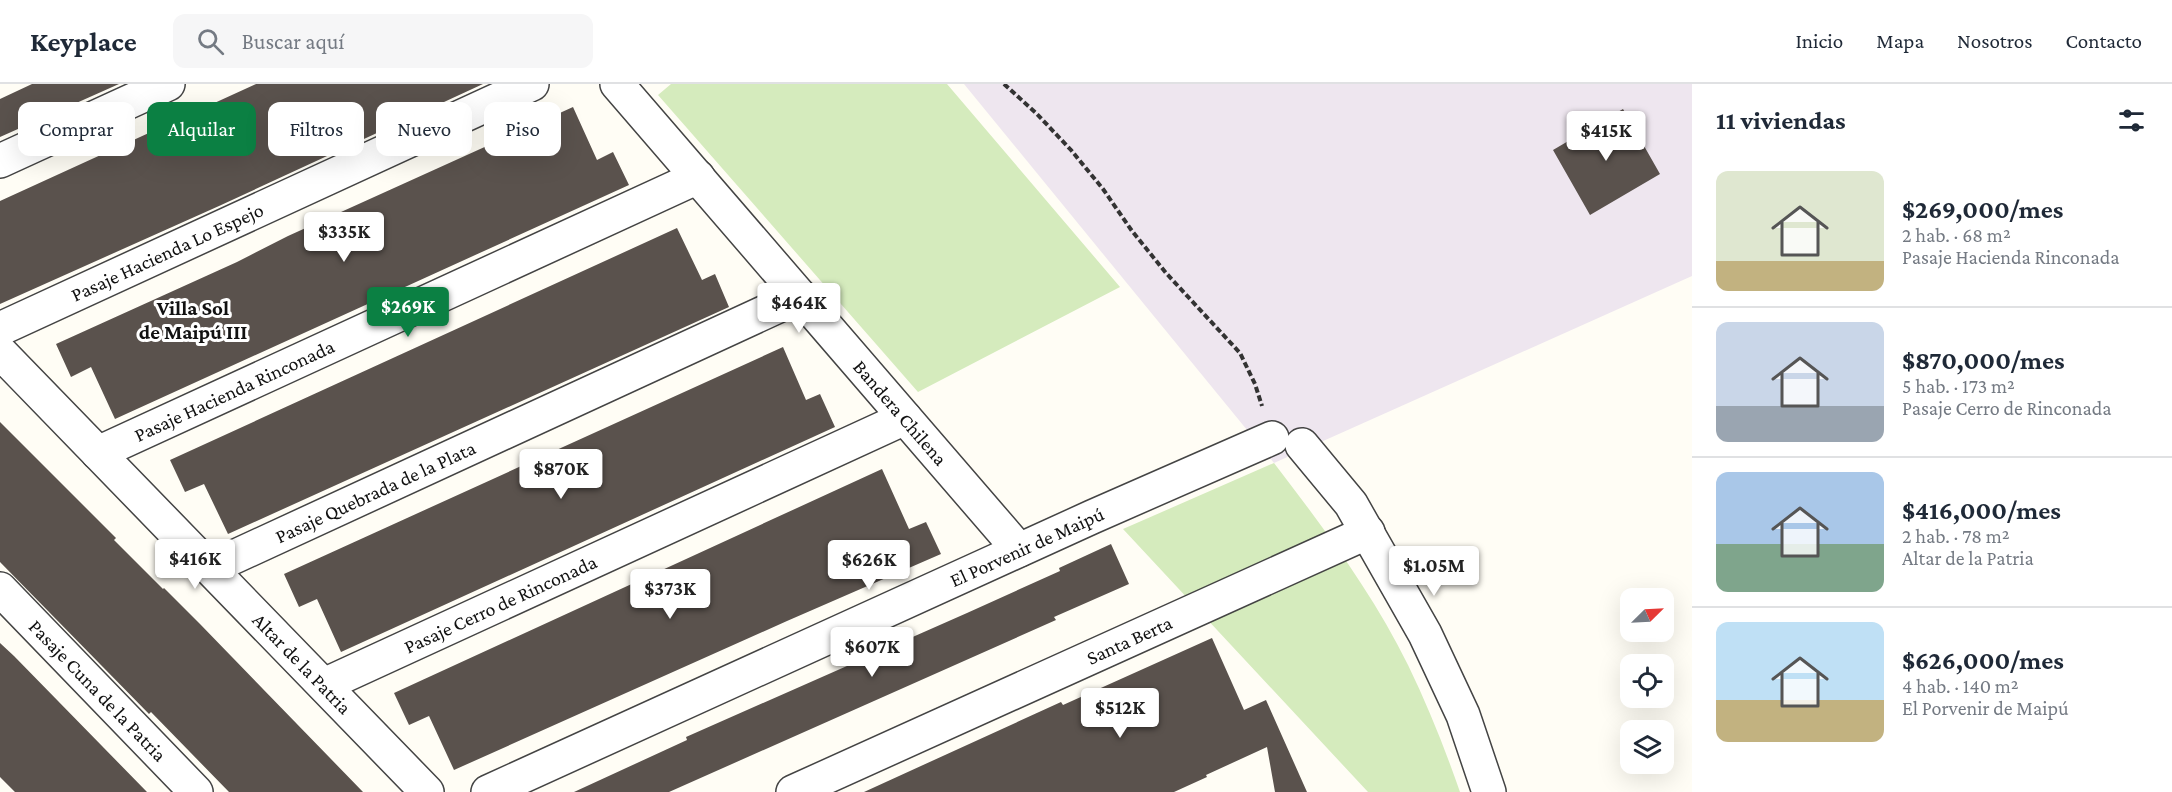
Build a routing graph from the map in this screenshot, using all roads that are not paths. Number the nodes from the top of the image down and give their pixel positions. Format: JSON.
{"nodes":[{"id":1,"x":168,"y":84,"type":"edge"},
{"id":2,"x":532,"y":84,"type":"edge"},
{"id":3,"x":617,"y":84,"type":"edge"},
{"id":4,"x":0,"y":161,"type":"edge"},
{"id":5,"x":698,"y":177,"type":"junction"},
{"id":6,"x":800,"y":297,"type":"junction"},
{"id":7,"x":0,"y":329,"type":"edge"},
{"id":8,"x":0,"y":352,"type":"edge"},
{"id":9,"x":905,"y":418,"type":"junction"},
{"id":10,"x":98,"y":453,"type":"junction"},
{"id":11,"x":1368,"y":532,"type":"junction"},
{"id":12,"x":1019,"y":550,"type":"junction"},
{"id":13,"x":210,"y":568,"type":"junction"},
{"id":14,"x":0,"y":589,"type":"edge"},
{"id":15,"x":324,"y":685,"type":"junction"},
{"id":16,"x":196,"y":792,"type":"edge"},
{"id":17,"x":427,"y":792,"type":"edge"},
{"id":18,"x":488,"y":792,"type":"edge"},
{"id":19,"x":793,"y":792,"type":"edge"},
{"id":20,"x":1489,"y":792,"type":"edge"}],
"edges":[{"from":1,"to":4,"type":"street"},
{"from":2,"to":7,"type":"street","name":"Pasaje Hacienda Lo Espejo"},
{"from":3,"to":5,"type":"street","name":"Bandera Chilena"},
{"from":5,"to":6,"type":"street","name":"Bandera Chilena"},
{"from":5,"to":10,"type":"street","name":"Pasaje Hacienda Rinconada"},
{"from":6,"to":9,"type":"street","name":"Bandera Chilena"},
{"from":6,"to":13,"type":"street","name":"Pasaje Quebrada de la Plata"},
{"from":8,"to":10,"type":"street","name":"Altar de la Patria"},
{"from":9,"to":12,"type":"street","name":"Bandera Chilena"},
{"from":9,"to":15,"type":"street","name":"Pasaje Cerro de Rinconada"},
{"from":10,"to":13,"type":"street","name":"Altar de la Patria"},
{"from":11,"to":12,"type":"street","name":"El Porvenir de Maipú"},
{"from":11,"to":19,"type":"street","name":"Santa Berta"},
{"from":11,"to":20,"type":"street"},
{"from":12,"to":18,"type":"street","name":"El Porvenir de Maipú"},
{"from":13,"to":15,"type":"street","name":"Altar de la Patria"},
{"from":14,"to":16,"type":"street","name":"Pasaje Cuna de la Patria"},
{"from":15,"to":17,"type":"street","name":"Altar de la Patria"}]}
